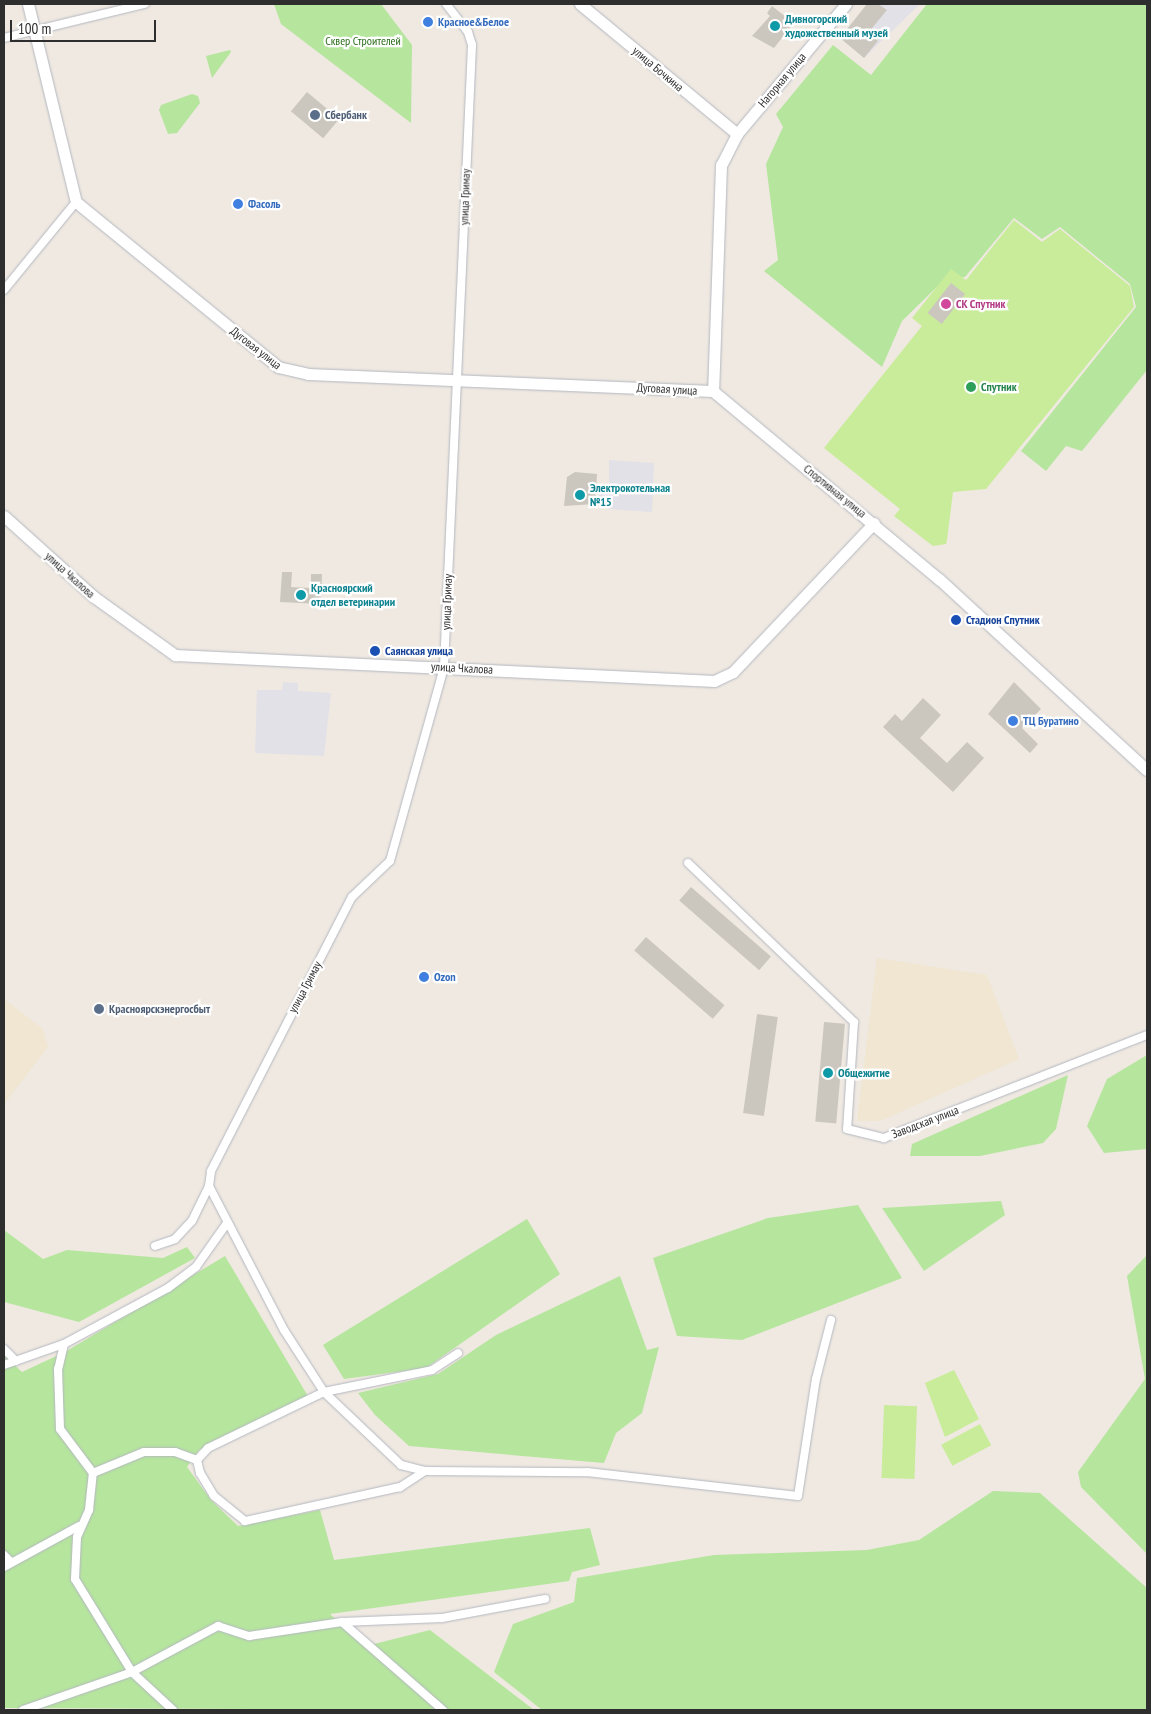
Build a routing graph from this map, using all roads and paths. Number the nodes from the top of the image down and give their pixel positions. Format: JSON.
{"nodes":[{"id":1,"x":28,"y":4,"type":"edge"},
{"id":2,"x":144,"y":4,"type":"edge"},
{"id":3,"x":447,"y":4,"type":"edge"},
{"id":4,"x":580,"y":4,"type":"edge"},
{"id":5,"x":846,"y":4,"type":"edge"},
{"id":6,"x":35,"y":30,"type":"junction"},
{"id":7,"x":4,"y":38,"type":"edge"},
{"id":8,"x":737,"y":134,"type":"junction"},
{"id":9,"x":76,"y":202,"type":"junction"},
{"id":10,"x":4,"y":290,"type":"edge"},
{"id":11,"x":456,"y":379,"type":"junction"},
{"id":12,"x":713,"y":392,"type":"junction"},
{"id":13,"x":4,"y":516,"type":"edge"},
{"id":14,"x":874,"y":524,"type":"junction"},
{"id":15,"x":444,"y":667,"type":"junction"},
{"id":16,"x":1147,"y":770,"type":"edge"},
{"id":17,"x":688,"y":863,"type":"dead end"},
{"id":18,"x":1147,"y":1035,"type":"edge"},
{"id":19,"x":209,"y":1186,"type":"junction"},
{"id":20,"x":227,"y":1223,"type":"junction"},
{"id":21,"x":155,"y":1246,"type":"dead end"},
{"id":22,"x":831,"y":1320,"type":"dead end"},
{"id":23,"x":64,"y":1344,"type":"junction"},
{"id":24,"x":4,"y":1349,"type":"edge"},
{"id":25,"x":458,"y":1353,"type":"dead end"},
{"id":26,"x":16,"y":1361,"type":"junction"},
{"id":27,"x":4,"y":1365,"type":"edge"},
{"id":28,"x":324,"y":1392,"type":"junction"},
{"id":29,"x":197,"y":1460,"type":"junction"},
{"id":30,"x":425,"y":1471,"type":"junction"},
{"id":31,"x":93,"y":1473,"type":"junction"},
{"id":32,"x":79,"y":1526,"type":"junction"},
{"id":33,"x":4,"y":1555,"type":"edge"},
{"id":34,"x":11,"y":1562,"type":"junction"},
{"id":35,"x":4,"y":1567,"type":"edge"},
{"id":36,"x":545,"y":1599,"type":"dead end"},
{"id":37,"x":342,"y":1622,"type":"junction"},
{"id":38,"x":132,"y":1672,"type":"junction"},
{"id":39,"x":23,"y":1710,"type":"edge"},
{"id":40,"x":173,"y":1710,"type":"edge"},
{"id":41,"x":443,"y":1710,"type":"edge"}],
"edges":[{"from":1,"to":6,"type":"main road"},
{"from":2,"to":6,"type":"street"},
{"from":3,"to":11,"type":"street","name":"улица Гримау"},
{"from":4,"to":8,"type":"main road","name":"улица Бочкина"},
{"from":5,"to":8,"type":"main road","name":"Нагорная улица"},
{"from":6,"to":7,"type":"street"},
{"from":6,"to":9,"type":"main road"},
{"from":8,"to":12,"type":"main road"},
{"from":9,"to":10,"type":"street"},
{"from":9,"to":11,"type":"main road","name":"Дуговая улица"},
{"from":11,"to":12,"type":"main road","name":"Дуговая улица"},
{"from":11,"to":15,"type":"street","name":"улица Гримау"},
{"from":12,"to":14,"type":"main road","name":"Спортивная улица"},
{"from":13,"to":15,"type":"main road","name":"улица Чкалова"},
{"from":14,"to":15,"type":"main road","name":"улица Чкалова"},
{"from":14,"to":16,"type":"main road","name":"Спортивная улица"},
{"from":15,"to":19,"type":"street","name":"улица Гримау"},
{"from":17,"to":18,"type":"street","name":"Заводская улица"},
{"from":19,"to":20,"type":"street"},
{"from":19,"to":21,"type":"street","name":"улица Гримау"},
{"from":20,"to":23,"type":"street"},
{"from":20,"to":28,"type":"street"},
{"from":22,"to":30,"type":"street"},
{"from":23,"to":26,"type":"street"},
{"from":23,"to":31,"type":"street"},
{"from":24,"to":26,"type":"street"},
{"from":25,"to":28,"type":"street"},
{"from":26,"to":27,"type":"street"},
{"from":28,"to":29,"type":"street"},
{"from":28,"to":30,"type":"street"},
{"from":29,"to":30,"type":"street"},
{"from":29,"to":31,"type":"street"},
{"from":31,"to":32,"type":"street"},
{"from":32,"to":34,"type":"street"},
{"from":32,"to":38,"type":"street"},
{"from":33,"to":34,"type":"street"},
{"from":34,"to":35,"type":"street"},
{"from":36,"to":37,"type":"street"},
{"from":37,"to":38,"type":"street"},
{"from":37,"to":41,"type":"street"},
{"from":38,"to":39,"type":"street"},
{"from":38,"to":40,"type":"street"}]}
